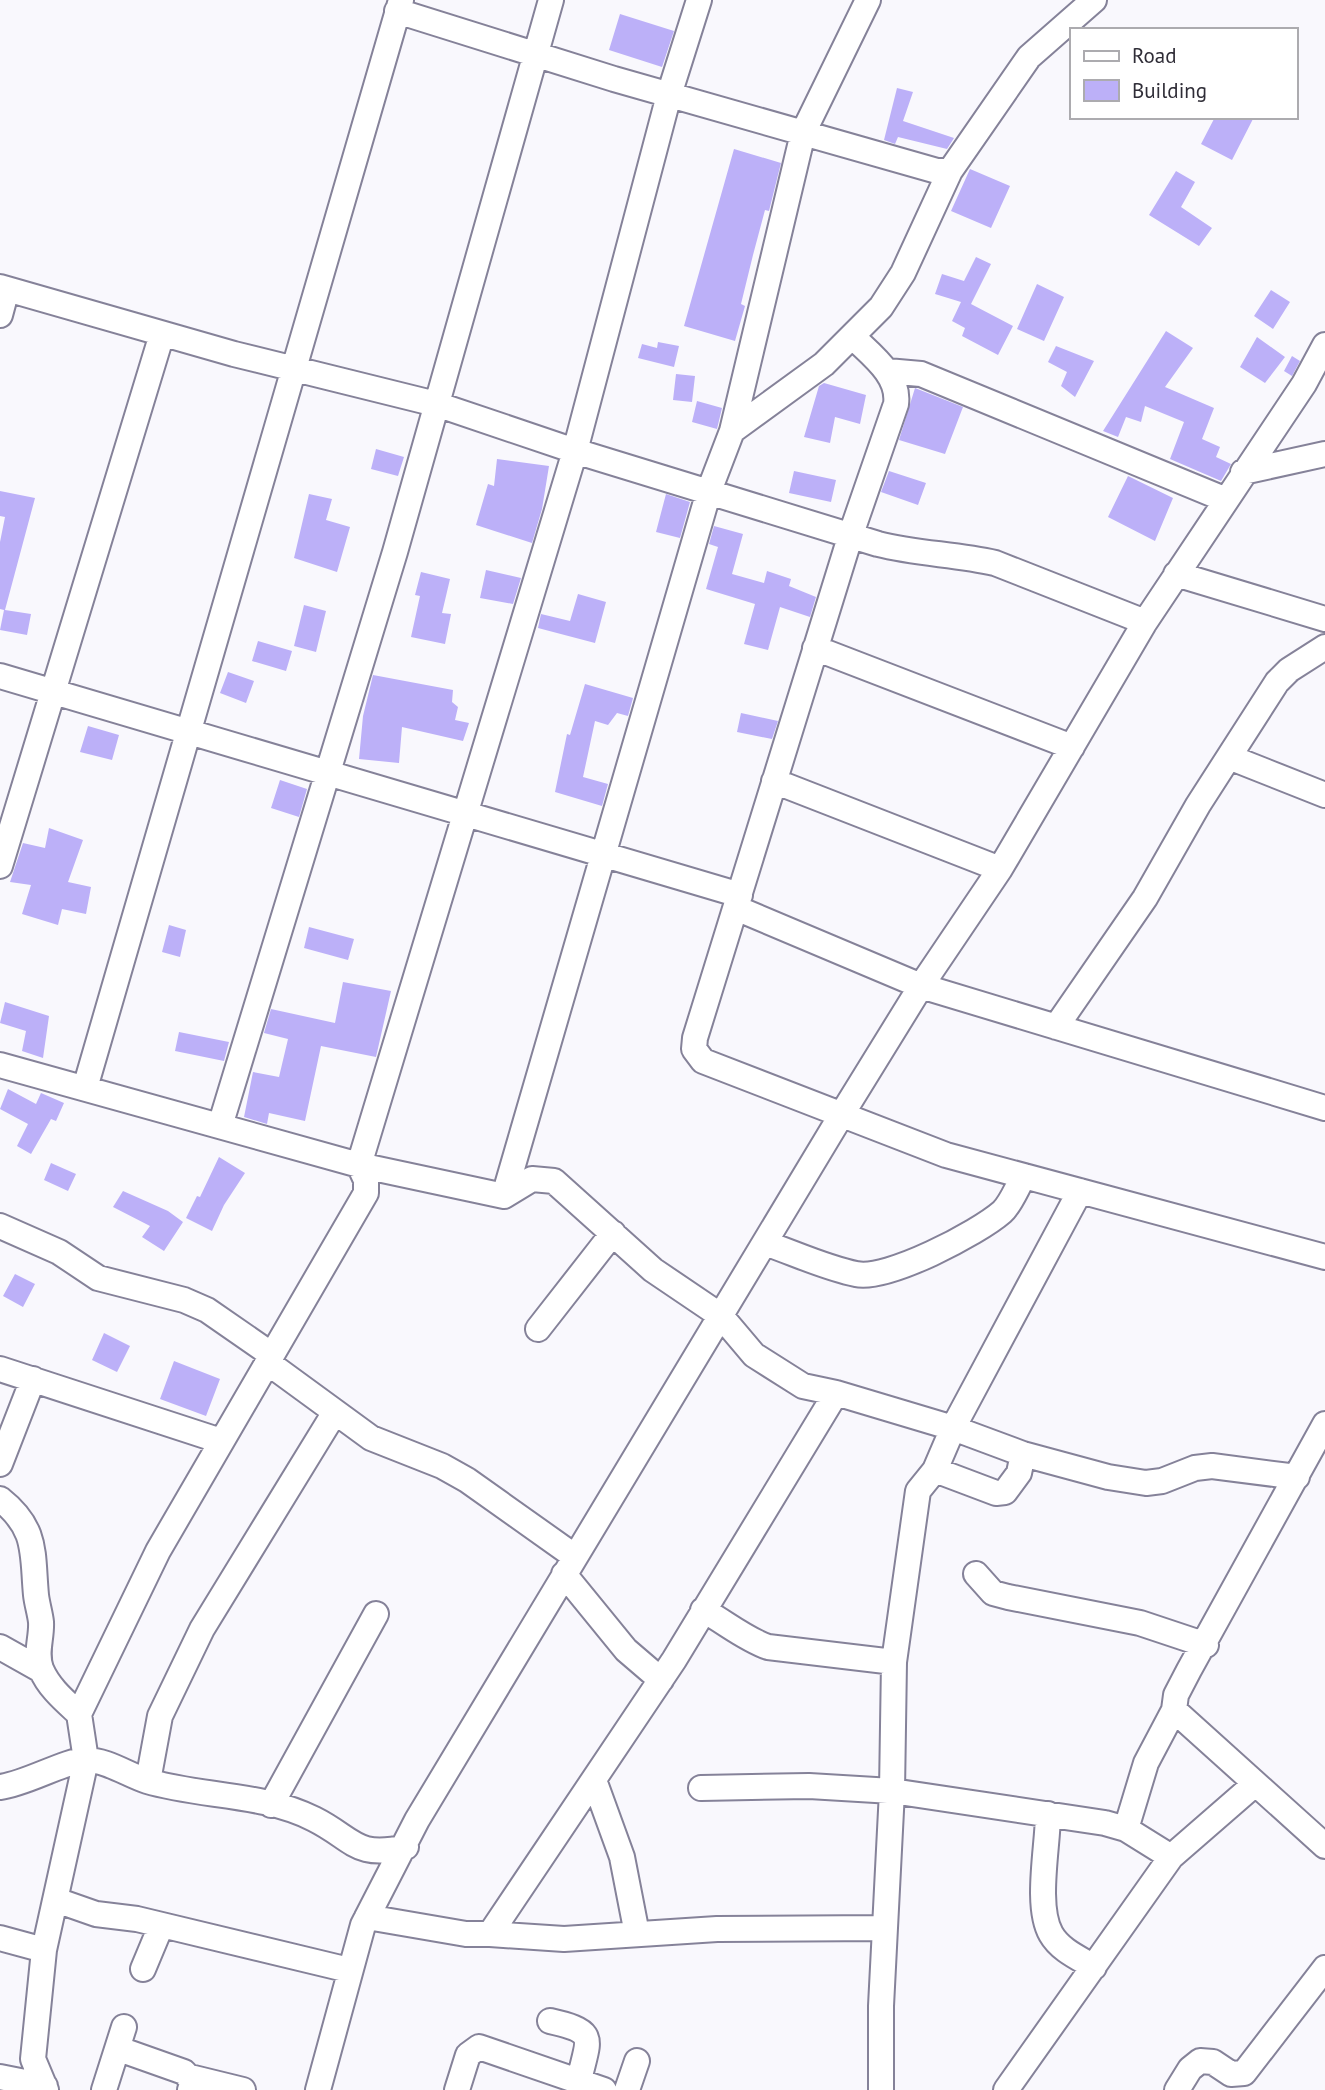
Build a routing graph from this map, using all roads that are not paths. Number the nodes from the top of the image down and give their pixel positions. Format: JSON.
{"nodes":[{"id":1,"x":551,"y":0,"type":"edge"},
{"id":2,"x":699,"y":0,"type":"edge"},
{"id":3,"x":868,"y":0,"type":"edge"},
{"id":4,"x":1094,"y":0,"type":"edge"},
{"id":5,"x":399,"y":5,"type":"edge"},
{"id":6,"x":534,"y":52,"type":"junction"},
{"id":7,"x":669,"y":95,"type":"junction"},
{"id":8,"x":803,"y":133,"type":"junction"},
{"id":9,"x":950,"y":171,"type":"junction"},
{"id":10,"x":3,"y":288,"type":"edge"},
{"id":11,"x":0,"y":315,"type":"edge"},
{"id":12,"x":162,"y":334,"type":"junction"},
{"id":13,"x":852,"y":335,"type":"junction"},
{"id":14,"x":1325,"y":345,"type":"edge"},
{"id":15,"x":292,"y":369,"type":"junction"},
{"id":16,"x":887,"y":371,"type":"junction"},
{"id":17,"x":436,"y":404,"type":"junction"},
{"id":18,"x":732,"y":431,"type":"junction"},
{"id":19,"x":575,"y":451,"type":"junction"},
{"id":20,"x":1325,"y":454,"type":"edge"},
{"id":21,"x":1243,"y":472,"type":"junction"},
{"id":22,"x":709,"y":491,"type":"junction"},
{"id":23,"x":1224,"y":499,"type":"junction"},
{"id":24,"x":850,"y":534,"type":"junction"},
{"id":25,"x":1176,"y":574,"type":"junction"},
{"id":26,"x":1325,"y":619,"type":"edge"},
{"id":27,"x":1145,"y":622,"type":"junction"},
{"id":28,"x":1325,"y":647,"type":"edge"},
{"id":29,"x":815,"y":648,"type":"junction"},
{"id":30,"x":0,"y":676,"type":"edge"},
{"id":31,"x":51,"y":691,"type":"junction"},
{"id":32,"x":187,"y":730,"type":"junction"},
{"id":33,"x":1072,"y":747,"type":"junction"},
{"id":34,"x":1229,"y":757,"type":"junction"},
{"id":35,"x":328,"y":772,"type":"junction"},
{"id":36,"x":775,"y":781,"type":"junction"},
{"id":37,"x":1325,"y":795,"type":"edge"},
{"id":38,"x":466,"y":811,"type":"junction"},
{"id":39,"x":603,"y":853,"type":"junction"},
{"id":40,"x":0,"y":866,"type":"edge"},
{"id":41,"x":1000,"y":869,"type":"junction"},
{"id":42,"x":738,"y":901,"type":"junction"},
{"id":43,"x":921,"y":986,"type":"junction"},
{"id":44,"x":1056,"y":1027,"type":"junction"},
{"id":45,"x":0,"y":1065,"type":"edge"},
{"id":46,"x":85,"y":1088,"type":"junction"},
{"id":47,"x":1325,"y":1108,"type":"edge"},
{"id":48,"x":842,"y":1114,"type":"junction"},
{"id":49,"x":220,"y":1126,"type":"junction"},
{"id":50,"x":359,"y":1165,"type":"junction"},
{"id":51,"x":1024,"y":1176,"type":"junction"},
{"id":52,"x":1080,"y":1191,"type":"junction"},
{"id":53,"x":504,"y":1196,"type":"junction"},
{"id":54,"x":0,"y":1226,"type":"edge"},
{"id":55,"x":613,"y":1233,"type":"junction"},
{"id":56,"x":765,"y":1243,"type":"junction"},
{"id":57,"x":1325,"y":1257,"type":"edge"},
{"id":58,"x":721,"y":1316,"type":"junction"},
{"id":59,"x":538,"y":1329,"type":"dead end"},
{"id":60,"x":270,"y":1358,"type":"junction"},
{"id":61,"x":0,"y":1369,"type":"edge"},
{"id":62,"x":33,"y":1380,"type":"junction"},
{"id":63,"x":836,"y":1393,"type":"junction"},
{"id":64,"x":335,"y":1412,"type":"junction"},
{"id":65,"x":1325,"y":1424,"type":"edge"},
{"id":66,"x":953,"y":1428,"type":"junction"},
{"id":67,"x":221,"y":1441,"type":"junction"},
{"id":68,"x":1023,"y":1454,"type":"junction"},
{"id":69,"x":0,"y":1464,"type":"edge"},
{"id":70,"x":935,"y":1470,"type":"junction"},
{"id":71,"x":1297,"y":1477,"type":"junction"},
{"id":72,"x":0,"y":1499,"type":"edge"},
{"id":73,"x":569,"y":1565,"type":"junction"},
{"id":74,"x":976,"y":1574,"type":"dead end"},
{"id":75,"x":703,"y":1610,"type":"junction"},
{"id":76,"x":376,"y":1614,"type":"dead end"},
{"id":77,"x":1206,"y":1645,"type":"junction"},
{"id":78,"x":0,"y":1647,"type":"edge"},
{"id":79,"x":894,"y":1662,"type":"junction"},
{"id":80,"x":41,"y":1670,"type":"junction"},
{"id":81,"x":661,"y":1680,"type":"junction"},
{"id":82,"x":1174,"y":1710,"type":"junction"},
{"id":83,"x":79,"y":1714,"type":"junction"},
{"id":84,"x":86,"y":1760,"type":"junction"},
{"id":85,"x":594,"y":1780,"type":"junction"},
{"id":86,"x":148,"y":1781,"type":"junction"},
{"id":87,"x":1255,"y":1784,"type":"junction"},
{"id":88,"x":0,"y":1787,"type":"edge"},
{"id":89,"x":701,"y":1787,"type":"dead end"},
{"id":90,"x":892,"y":1791,"type":"junction"},
{"id":91,"x":271,"y":1805,"type":"junction"},
{"id":92,"x":1048,"y":1814,"type":"junction"},
{"id":93,"x":1126,"y":1829,"type":"junction"},
{"id":94,"x":1325,"y":1846,"type":"edge"},
{"id":95,"x":406,"y":1847,"type":"junction"},
{"id":96,"x":1171,"y":1857,"type":"junction"},
{"id":97,"x":55,"y":1900,"type":"junction"},
{"id":98,"x":368,"y":1917,"type":"junction"},
{"id":99,"x":161,"y":1926,"type":"junction"},
{"id":100,"x":885,"y":1928,"type":"junction"},
{"id":101,"x":491,"y":1934,"type":"junction"},
{"id":102,"x":637,"y":1934,"type":"junction"},
{"id":103,"x":0,"y":1938,"type":"edge"},
{"id":104,"x":44,"y":1950,"type":"junction"},
{"id":105,"x":1094,"y":1967,"type":"junction"},
{"id":106,"x":1325,"y":1968,"type":"edge"},
{"id":107,"x":143,"y":1969,"type":"dead end"},
{"id":108,"x":349,"y":1970,"type":"junction"},
{"id":109,"x":550,"y":2021,"type":"dead end"},
{"id":110,"x":637,"y":2061,"type":"dead end"},
{"id":111,"x":0,"y":2077,"type":"edge"},
{"id":112,"x":579,"y":2080,"type":"junction"},
{"id":113,"x":190,"y":2084,"type":"edge"},
{"id":114,"x":46,"y":2088,"type":"edge"},
{"id":115,"x":104,"y":2090,"type":"edge"},
{"id":116,"x":243,"y":2090,"type":"edge"},
{"id":117,"x":318,"y":2090,"type":"edge"},
{"id":118,"x":457,"y":2090,"type":"edge"},
{"id":119,"x":604,"y":2090,"type":"edge"},
{"id":120,"x":627,"y":2090,"type":"edge"},
{"id":121,"x":881,"y":2090,"type":"edge"},
{"id":122,"x":1006,"y":2090,"type":"edge"},
{"id":123,"x":1177,"y":2090,"type":"edge"}],
"edges":[{"from":1,"to":6,"type":"street"},
{"from":2,"to":7,"type":"street"},
{"from":3,"to":8,"type":"street"},
{"from":4,"to":9,"type":"street"},
{"from":5,"to":6,"type":"street"},
{"from":5,"to":15,"type":"street"},
{"from":6,"to":7,"type":"street"},
{"from":6,"to":17,"type":"street"},
{"from":7,"to":8,"type":"street"},
{"from":7,"to":19,"type":"street"},
{"from":8,"to":9,"type":"street"},
{"from":8,"to":18,"type":"street"},
{"from":9,"to":13,"type":"street"},
{"from":10,"to":11,"type":"street"},
{"from":10,"to":12,"type":"street"},
{"from":12,"to":15,"type":"street"},
{"from":12,"to":31,"type":"street"},
{"from":13,"to":16,"type":"street"},
{"from":13,"to":18,"type":"street"},
{"from":14,"to":21,"type":"street"},
{"from":15,"to":17,"type":"street"},
{"from":15,"to":32,"type":"street"},
{"from":16,"to":23,"type":"street"},
{"from":16,"to":24,"type":"street"},
{"from":17,"to":19,"type":"street"},
{"from":17,"to":35,"type":"street"},
{"from":18,"to":22,"type":"street"},
{"from":19,"to":22,"type":"street"},
{"from":19,"to":38,"type":"street"},
{"from":20,"to":21,"type":"street"},
{"from":21,"to":23,"type":"street"},
{"from":22,"to":24,"type":"street"},
{"from":22,"to":39,"type":"street"},
{"from":23,"to":25,"type":"street"},
{"from":24,"to":27,"type":"street"},
{"from":24,"to":29,"type":"street"},
{"from":25,"to":26,"type":"street"},
{"from":25,"to":27,"type":"street"},
{"from":27,"to":33,"type":"street"},
{"from":28,"to":34,"type":"street"},
{"from":29,"to":33,"type":"street"},
{"from":29,"to":36,"type":"street"},
{"from":30,"to":31,"type":"street"},
{"from":31,"to":32,"type":"street"},
{"from":31,"to":40,"type":"street"},
{"from":32,"to":35,"type":"street"},
{"from":32,"to":46,"type":"street"},
{"from":33,"to":41,"type":"street"},
{"from":34,"to":37,"type":"street"},
{"from":34,"to":44,"type":"street"},
{"from":35,"to":38,"type":"street"},
{"from":35,"to":49,"type":"street"},
{"from":36,"to":41,"type":"street"},
{"from":36,"to":42,"type":"street"},
{"from":38,"to":39,"type":"street"},
{"from":38,"to":50,"type":"street"},
{"from":39,"to":42,"type":"street"},
{"from":39,"to":53,"type":"street"},
{"from":41,"to":43,"type":"street"},
{"from":42,"to":43,"type":"street"},
{"from":42,"to":48,"type":"street"},
{"from":43,"to":44,"type":"street"},
{"from":43,"to":48,"type":"street"},
{"from":44,"to":47,"type":"street"},
{"from":45,"to":46,"type":"street"},
{"from":46,"to":49,"type":"street"},
{"from":48,"to":51,"type":"street"},
{"from":48,"to":56,"type":"street"},
{"from":49,"to":50,"type":"street"},
{"from":50,"to":53,"type":"street"},
{"from":50,"to":60,"type":"street"},
{"from":51,"to":52,"type":"street"},
{"from":51,"to":56,"type":"street"},
{"from":52,"to":57,"type":"street"},
{"from":52,"to":66,"type":"street"},
{"from":53,"to":55,"type":"street"},
{"from":54,"to":60,"type":"street"},
{"from":55,"to":58,"type":"street"},
{"from":55,"to":59,"type":"street"},
{"from":56,"to":58,"type":"street"},
{"from":58,"to":63,"type":"street"},
{"from":58,"to":73,"type":"street"},
{"from":60,"to":64,"type":"street"},
{"from":60,"to":67,"type":"street"},
{"from":61,"to":62,"type":"street"},
{"from":62,"to":67,"type":"street"},
{"from":62,"to":69,"type":"street"},
{"from":63,"to":66,"type":"street"},
{"from":63,"to":75,"type":"street"},
{"from":64,"to":73,"type":"street"},
{"from":64,"to":86,"type":"street"},
{"from":65,"to":71,"type":"street"},
{"from":66,"to":68,"type":"street"},
{"from":66,"to":70,"type":"street"},
{"from":67,"to":83,"type":"street"},
{"from":68,"to":70,"type":"street"},
{"from":68,"to":71,"type":"street"},
{"from":70,"to":79,"type":"street"},
{"from":71,"to":77,"type":"street"},
{"from":72,"to":80,"type":"street"},
{"from":73,"to":81,"type":"street"},
{"from":73,"to":95,"type":"street"},
{"from":74,"to":77,"type":"street"},
{"from":75,"to":79,"type":"street"},
{"from":75,"to":81,"type":"street"},
{"from":76,"to":91,"type":"street"},
{"from":77,"to":82,"type":"street"},
{"from":78,"to":80,"type":"street"},
{"from":79,"to":90,"type":"street"},
{"from":80,"to":83,"type":"street"},
{"from":81,"to":85,"type":"street"},
{"from":82,"to":87,"type":"street"},
{"from":82,"to":93,"type":"street"},
{"from":83,"to":84,"type":"street"},
{"from":84,"to":86,"type":"street"},
{"from":84,"to":88,"type":"street"},
{"from":84,"to":97,"type":"street"},
{"from":85,"to":101,"type":"street"},
{"from":85,"to":102,"type":"street"},
{"from":86,"to":91,"type":"street"},
{"from":87,"to":94,"type":"street"},
{"from":87,"to":96,"type":"street"},
{"from":89,"to":90,"type":"street"},
{"from":90,"to":92,"type":"street"},
{"from":90,"to":100,"type":"street"},
{"from":91,"to":95,"type":"street"},
{"from":92,"to":93,"type":"street"},
{"from":92,"to":105,"type":"street"},
{"from":93,"to":96,"type":"street"},
{"from":95,"to":98,"type":"street"},
{"from":96,"to":105,"type":"street"},
{"from":97,"to":99,"type":"street"},
{"from":97,"to":104,"type":"street"},
{"from":98,"to":101,"type":"street"},
{"from":98,"to":108,"type":"street"},
{"from":99,"to":107,"type":"street"},
{"from":99,"to":108,"type":"street"},
{"from":100,"to":102,"type":"street"},
{"from":100,"to":121,"type":"street"},
{"from":101,"to":102,"type":"street"},
{"from":103,"to":104,"type":"street"},
{"from":104,"to":114,"type":"street"},
{"from":105,"to":122,"type":"street"},
{"from":106,"to":123,"type":"street"},
{"from":108,"to":117,"type":"street"},
{"from":109,"to":112,"type":"street"},
{"from":110,"to":120,"type":"street"},
{"from":111,"to":114,"type":"street"},
{"from":112,"to":118,"type":"street"},
{"from":112,"to":119,"type":"street"},
{"from":113,"to":115,"type":"street"},
{"from":113,"to":116,"type":"street"}]}
